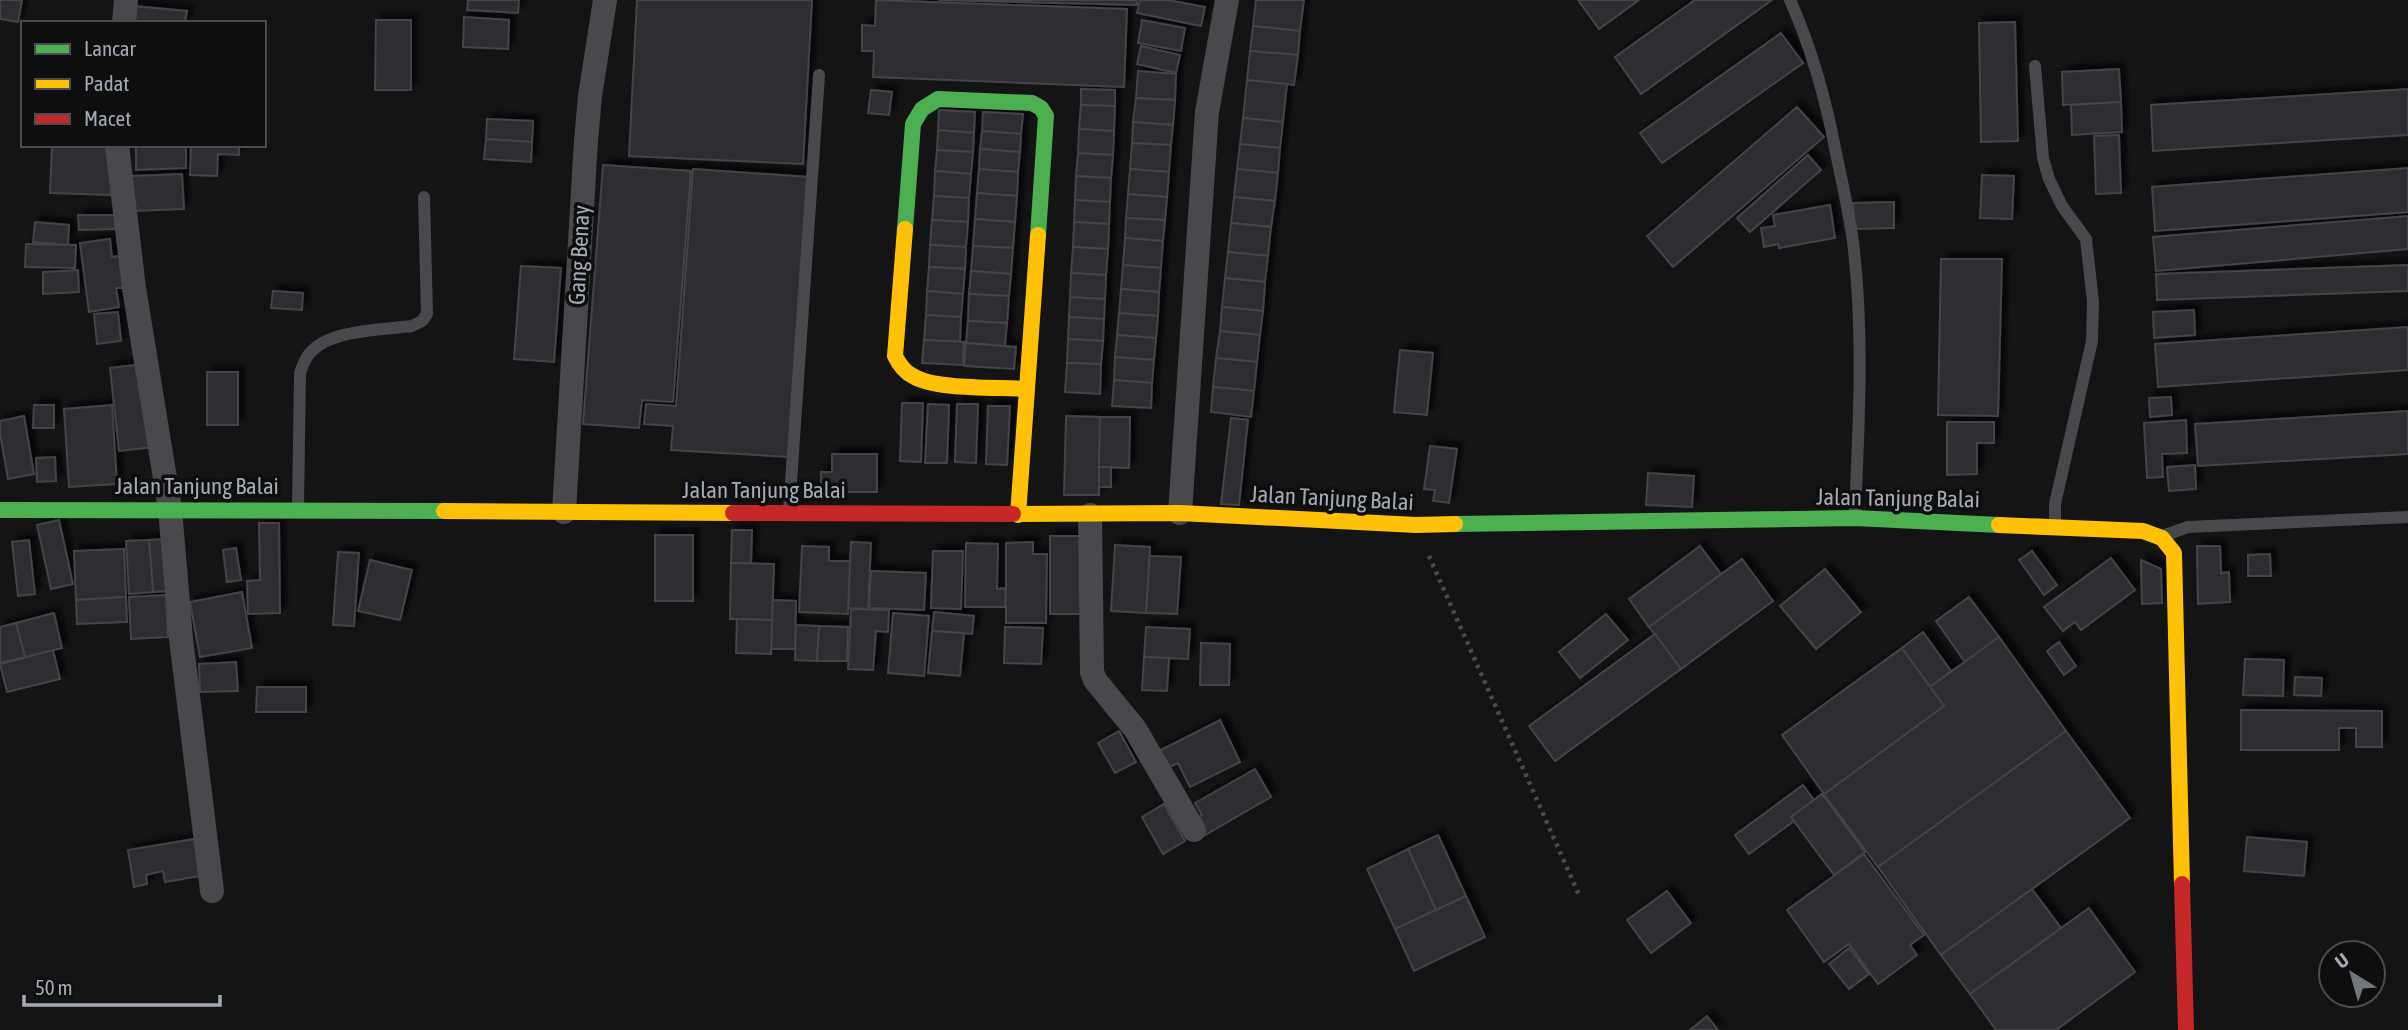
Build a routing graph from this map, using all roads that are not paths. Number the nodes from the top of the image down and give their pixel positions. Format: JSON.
{"nodes":[{"id":1,"x":126,"y":0,"type":"edge"},
{"id":2,"x":605,"y":0,"type":"edge"},
{"id":3,"x":1227,"y":0,"type":"edge"},
{"id":4,"x":1790,"y":0,"type":"edge"},
{"id":5,"x":124,"y":21,"type":"edge"},
{"id":6,"x":2035,"y":66,"type":"dead end"},
{"id":7,"x":819,"y":75,"type":"dead end"},
{"id":8,"x":117,"y":147,"type":"edge"},
{"id":9,"x":424,"y":197,"type":"dead end"},
{"id":10,"x":1026,"y":389,"type":"junction"},
{"id":11,"x":170,"y":509,"type":"junction"},
{"id":12,"x":0,"y":510,"type":"edge"},
{"id":13,"x":298,"y":510,"type":"junction"},
{"id":14,"x":564,"y":512,"type":"junction"},
{"id":15,"x":789,"y":512,"type":"junction"},
{"id":16,"x":1180,"y":513,"type":"junction"},
{"id":17,"x":1018,"y":514,"type":"junction"},
{"id":18,"x":1090,"y":516,"type":"junction"},
{"id":19,"x":2408,"y":517,"type":"edge"},
{"id":20,"x":1855,"y":518,"type":"junction"},
{"id":21,"x":2055,"y":526,"type":"junction"},
{"id":22,"x":2161,"y":536,"type":"junction"},
{"id":23,"x":1194,"y":830,"type":"dead end"},
{"id":24,"x":212,"y":891,"type":"dead end"},
{"id":25,"x":2186,"y":1030,"type":"edge"}],
"edges":[{"from":1,"to":5,"type":"street"},
{"from":2,"to":14,"type":"street","name":"Gang Benay"},
{"from":3,"to":16,"type":"street"},
{"from":4,"to":20,"type":"lane"},
{"from":6,"to":21,"type":"lane"},
{"from":7,"to":15,"type":"lane"},
{"from":8,"to":11,"type":"street"},
{"from":9,"to":13,"type":"lane"},
{"from":10,"to":10,"type":"street"},
{"from":10,"to":17,"type":"street"},
{"from":11,"to":12,"type":"street","name":"Jalan Tanjung Balai"},
{"from":11,"to":13,"type":"street","name":"Jalan Tanjung Balai"},
{"from":11,"to":24,"type":"street"},
{"from":13,"to":14,"type":"street","name":"Jalan Tanjung Balai"},
{"from":14,"to":15,"type":"street","name":"Jalan Tanjung Balai"},
{"from":15,"to":17,"type":"street","name":"Jalan Tanjung Balai"},
{"from":16,"to":18,"type":"street","name":"Jalan Tanjung Balai"},
{"from":16,"to":20,"type":"street","name":"Jalan Tanjung Balai"},
{"from":17,"to":18,"type":"street","name":"Jalan Tanjung Balai"},
{"from":18,"to":23,"type":"street"},
{"from":19,"to":22,"type":"lane"},
{"from":20,"to":21,"type":"street","name":"Jalan Tanjung Balai"},
{"from":21,"to":22,"type":"street","name":"Jalan Tanjung Balai"},
{"from":22,"to":25,"type":"street"}]}
